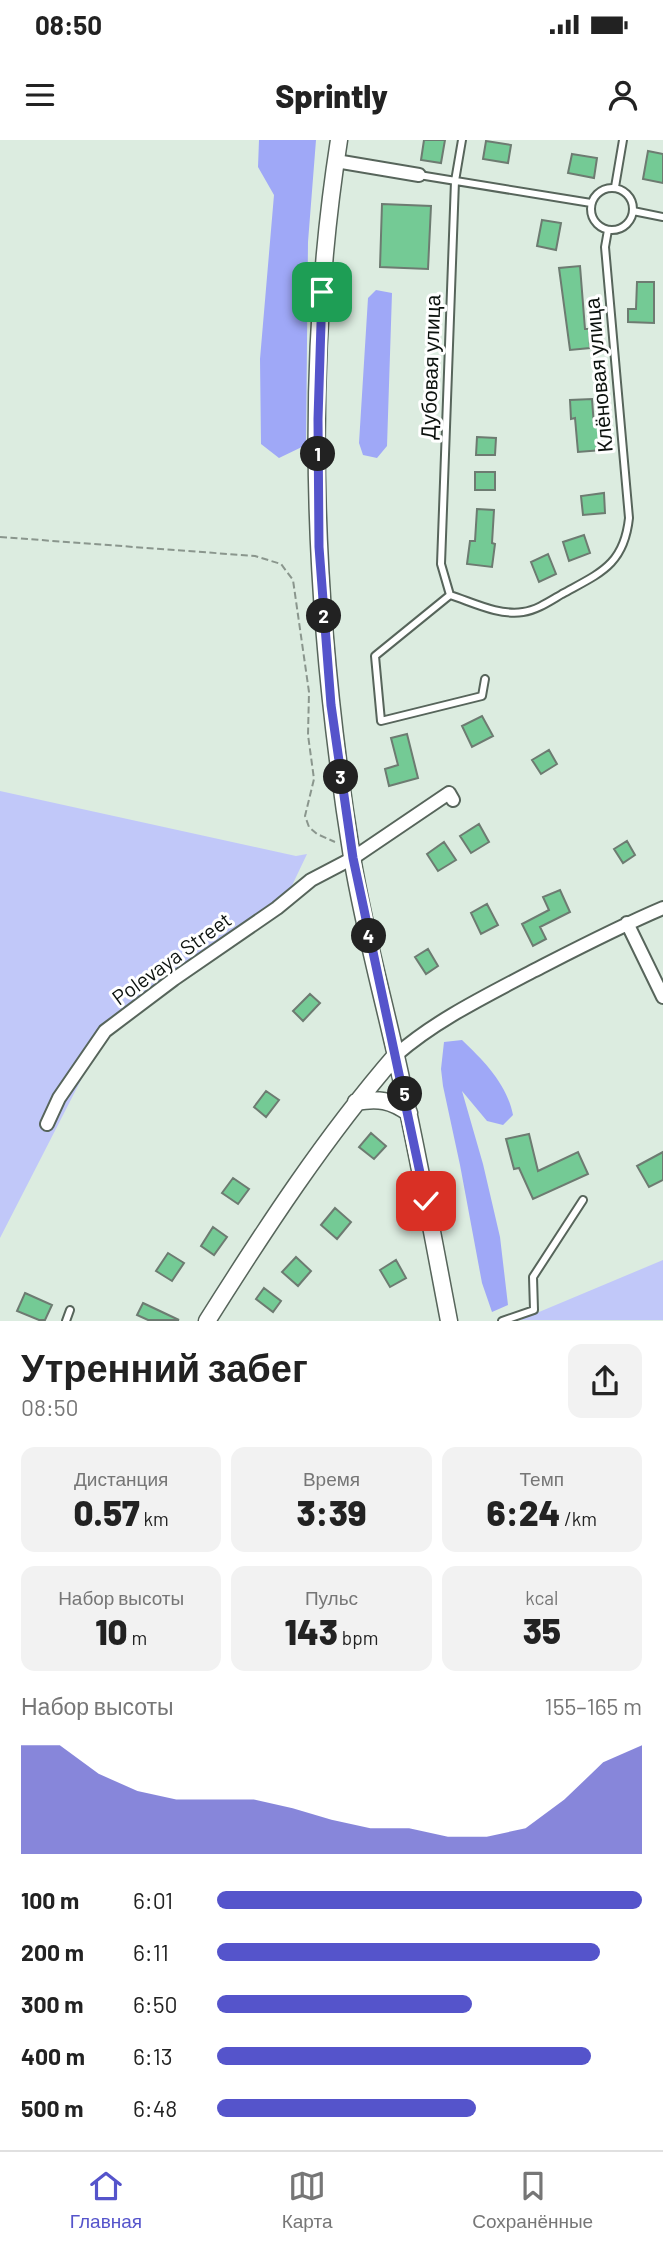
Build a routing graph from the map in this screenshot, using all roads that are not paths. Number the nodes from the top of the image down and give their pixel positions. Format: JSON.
{"nodes":[{"id":1,"x":339,"y":140,"type":"edge"},
{"id":2,"x":462,"y":140,"type":"edge"},
{"id":3,"x":623,"y":140,"type":"edge"},
{"id":4,"x":336,"y":161,"type":"junction"},
{"id":5,"x":419,"y":175,"type":"joint"},
{"id":6,"x":455,"y":181,"type":"junction"},
{"id":7,"x":615,"y":187,"type":"junction"},
{"id":8,"x":591,"y":203,"type":"junction"},
{"id":9,"x":633,"y":211,"type":"junction"},
{"id":10,"x":663,"y":216,"type":"edge"},
{"id":11,"x":608,"y":230,"type":"junction"},
{"id":12,"x":450,"y":595,"type":"junction"},
{"id":13,"x":485,"y":679,"type":"dead end"},
{"id":14,"x":453,"y":800,"type":"dead end"},
{"id":15,"x":352,"y":854,"type":"junction"},
{"id":16,"x":663,"y":908,"type":"edge"},
{"id":17,"x":627,"y":923,"type":"junction"},
{"id":18,"x":663,"y":997,"type":"edge"},
{"id":19,"x":396,"y":1055,"type":"junction"},
{"id":20,"x":356,"y":1102,"type":"junction"},
{"id":21,"x":408,"y":1113,"type":"junction"},
{"id":22,"x":47,"y":1124,"type":"dead end"},
{"id":23,"x":583,"y":1200,"type":"dead end"},
{"id":24,"x":69,"y":1310,"type":"dead end"},
{"id":25,"x":65,"y":1321,"type":"edge"},
{"id":26,"x":207,"y":1321,"type":"edge"},
{"id":27,"x":449,"y":1321,"type":"edge"},
{"id":28,"x":502,"y":1321,"type":"edge"}],
"edges":[{"from":1,"to":4,"type":"street"},
{"from":2,"to":6,"type":"lane","name":"Дубовая улица"},
{"from":3,"to":7,"type":"lane"},
{"from":4,"to":5,"type":"street"},
{"from":4,"to":15,"type":"street"},
{"from":5,"to":6,"type":"lane"},
{"from":6,"to":8,"type":"lane"},
{"from":6,"to":12,"type":"lane","name":"Дубовая улица"},
{"from":7,"to":8,"type":"lane"},
{"from":7,"to":9,"type":"lane"},
{"from":8,"to":11,"type":"lane"},
{"from":9,"to":10,"type":"lane"},
{"from":9,"to":11,"type":"lane"},
{"from":11,"to":12,"type":"lane","name":"Клёновая улица"},
{"from":12,"to":13,"type":"lane"},
{"from":14,"to":15,"type":"street","name":"Polevaya Street"},
{"from":15,"to":19,"type":"street"},
{"from":15,"to":22,"type":"street","name":"Polevaya Street"},
{"from":16,"to":17,"type":"street"},
{"from":17,"to":18,"type":"street"},
{"from":17,"to":19,"type":"street"},
{"from":19,"to":20,"type":"street"},
{"from":19,"to":21,"type":"street"},
{"from":20,"to":21,"type":"street"},
{"from":20,"to":26,"type":"street"},
{"from":21,"to":27,"type":"street"},
{"from":23,"to":28,"type":"lane"},
{"from":24,"to":25,"type":"lane"}]}
